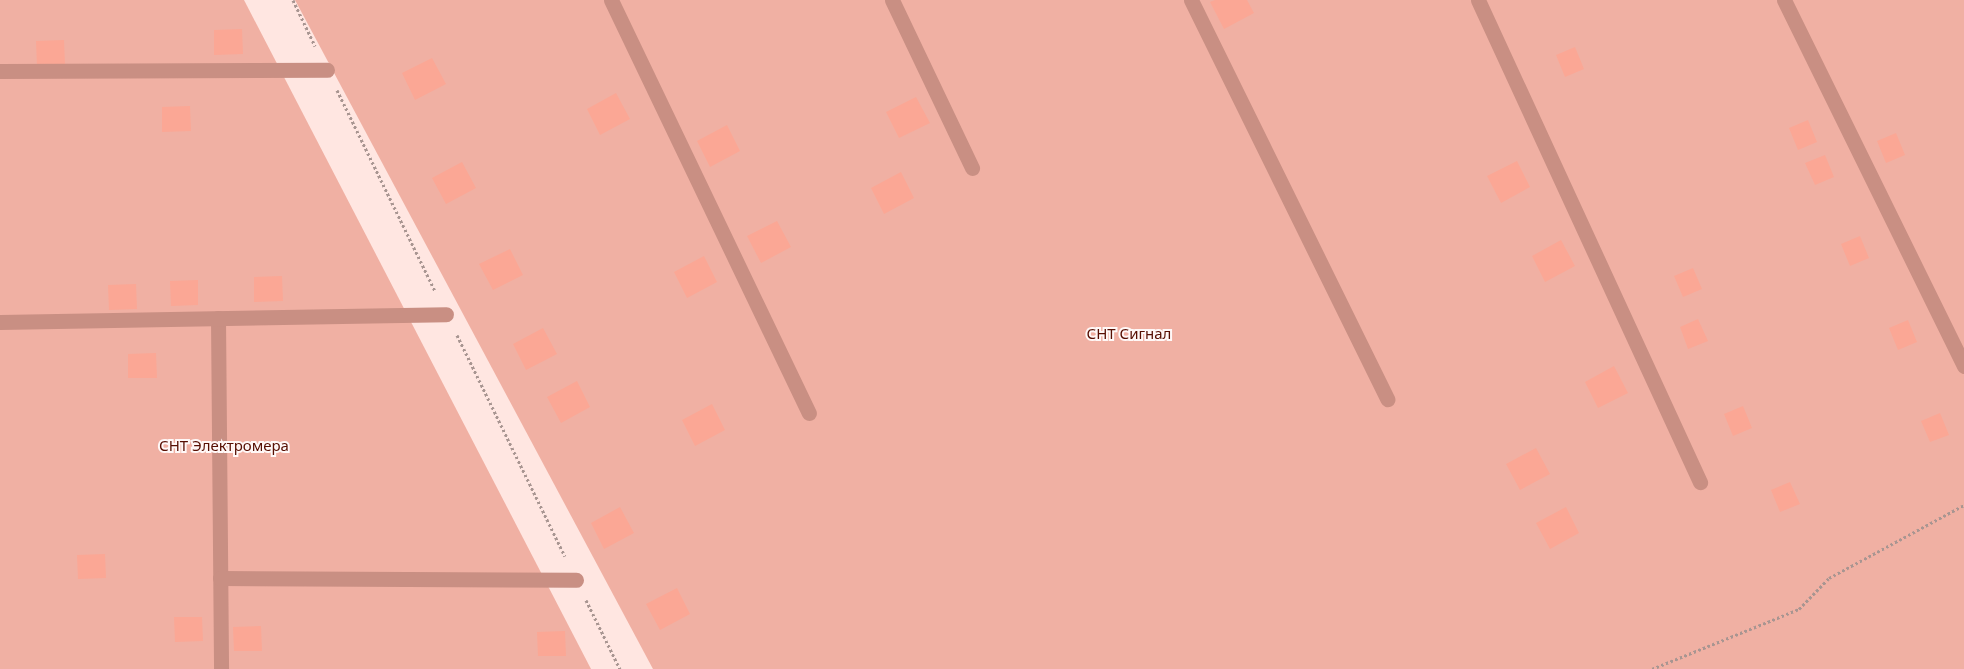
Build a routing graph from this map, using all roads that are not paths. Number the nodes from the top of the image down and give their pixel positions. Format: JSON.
{"nodes":[{"id":1,"x":611,"y":0,"type":"edge"},
{"id":2,"x":892,"y":0,"type":"edge"},
{"id":3,"x":1191,"y":0,"type":"edge"},
{"id":4,"x":1478,"y":0,"type":"edge"},
{"id":5,"x":1784,"y":0,"type":"edge"},
{"id":6,"x":327,"y":70,"type":"dead end"},
{"id":7,"x":0,"y":71,"type":"edge"},
{"id":8,"x":972,"y":168,"type":"dead end"},
{"id":9,"x":446,"y":314,"type":"dead end"},
{"id":10,"x":218,"y":318,"type":"junction"},
{"id":11,"x":0,"y":322,"type":"edge"},
{"id":12,"x":1964,"y":366,"type":"edge"},
{"id":13,"x":1387,"y":399,"type":"dead end"},
{"id":14,"x":809,"y":413,"type":"dead end"},
{"id":15,"x":1700,"y":482,"type":"dead end"},
{"id":16,"x":220,"y":578,"type":"junction"},
{"id":17,"x":576,"y":580,"type":"dead end"},
{"id":18,"x":221,"y":669,"type":"edge"}],
"edges":[{"from":1,"to":14,"type":"lane"},
{"from":2,"to":8,"type":"lane"},
{"from":3,"to":13,"type":"lane"},
{"from":4,"to":15,"type":"lane"},
{"from":5,"to":12,"type":"lane"},
{"from":6,"to":7,"type":"lane"},
{"from":9,"to":10,"type":"lane"},
{"from":10,"to":11,"type":"lane"},
{"from":10,"to":16,"type":"lane"},
{"from":16,"to":17,"type":"lane"},
{"from":16,"to":18,"type":"lane"}]}
